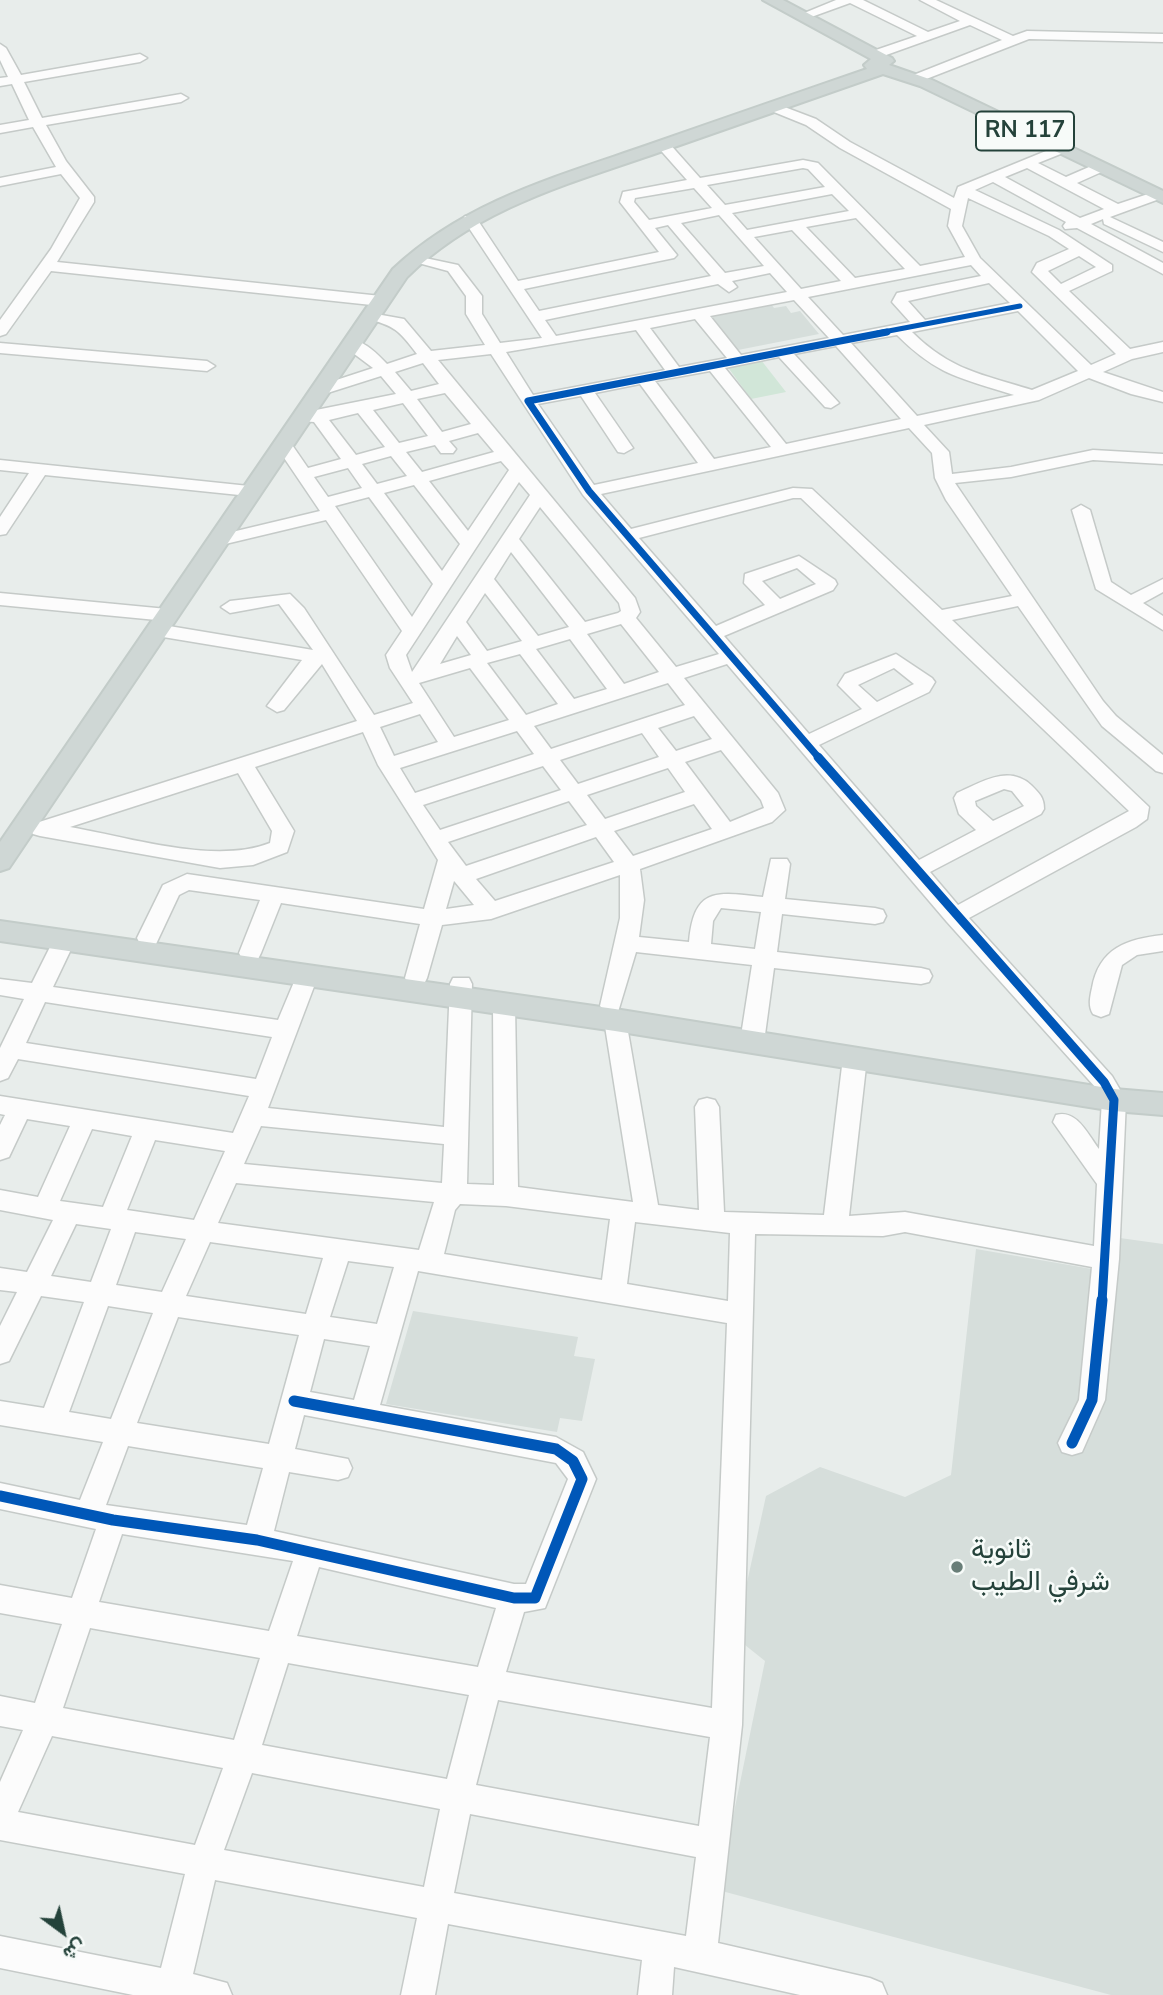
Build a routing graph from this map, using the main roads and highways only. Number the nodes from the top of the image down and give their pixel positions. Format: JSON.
{"nodes":[{"id":1,"x":775,"y":1,"type":"edge"},
{"id":2,"x":882,"y":64,"type":"junction"},
{"id":3,"x":919,"y":78,"type":"junction"},
{"id":4,"x":1157,"y":191,"type":"edge"},
{"id":5,"x":0,"y":862,"type":"edge"},
{"id":6,"x":0,"y":916,"type":"edge"},
{"id":7,"x":0,"y":931,"type":"edge"},
{"id":8,"x":452,"y":990,"type":"junction"},
{"id":9,"x":613,"y":1013,"type":"junction"},
{"id":10,"x":753,"y":1035,"type":"junction"},
{"id":11,"x":1163,"y":1087,"type":"edge"},
{"id":12,"x":1109,"y":1091,"type":"junction"},
{"id":13,"x":1163,"y":1104,"type":"edge"}],
"edges":[{"from":1,"to":2,"type":"main road"},
{"from":2,"to":3,"type":"main road","number":"RN 117"},
{"from":2,"to":5,"type":"main road"},
{"from":3,"to":4,"type":"main road","number":"RN 117"},
{"from":3,"to":4,"type":"main road","number":"RN 117"},
{"from":6,"to":8,"type":"main road"},
{"from":7,"to":8,"type":"main road"},
{"from":8,"to":9,"type":"main road"},
{"from":8,"to":9,"type":"main road"},
{"from":9,"to":10,"type":"main road"},
{"from":10,"to":12,"type":"main road"},
{"from":10,"to":12,"type":"main road"},
{"from":11,"to":12,"type":"main road"},
{"from":12,"to":13,"type":"main road"}]}
